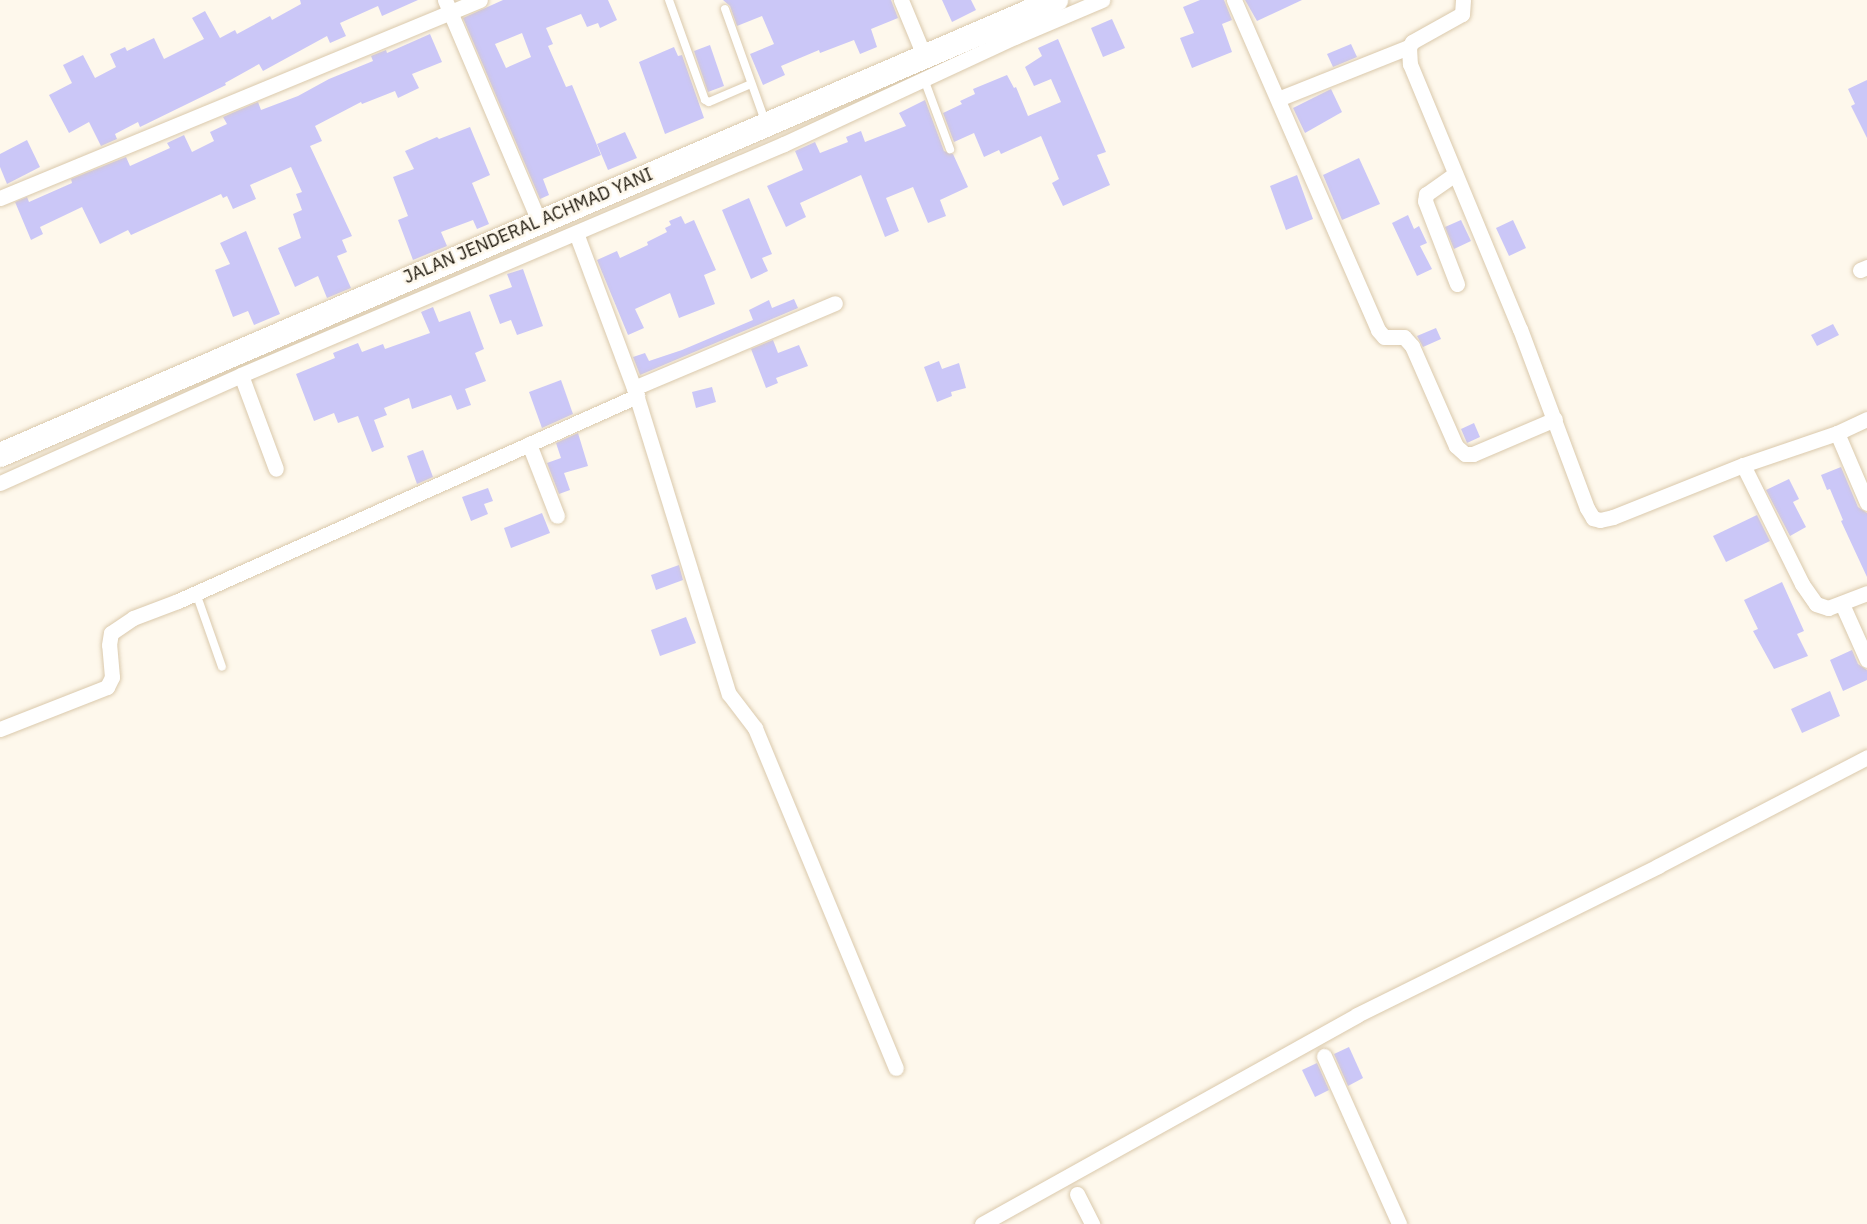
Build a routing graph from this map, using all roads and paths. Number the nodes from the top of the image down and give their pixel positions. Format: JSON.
{"nodes":[{"id":1,"x":480,"y":0,"type":"edge"},
{"id":2,"x":669,"y":0,"type":"edge"},
{"id":3,"x":901,"y":0,"type":"edge"},
{"id":4,"x":1054,"y":0,"type":"edge"},
{"id":5,"x":1102,"y":0,"type":"edge"},
{"id":6,"x":1234,"y":0,"type":"edge"},
{"id":7,"x":1463,"y":0,"type":"edge"},
{"id":8,"x":448,"y":7,"type":"edge"},
{"id":9,"x":725,"y":9,"type":"dead end"},
{"id":10,"x":1408,"y":47,"type":"junction"},
{"id":11,"x":925,"y":68,"type":"junction"},
{"id":12,"x":751,"y":84,"type":"junction"},
{"id":13,"x":1278,"y":99,"type":"junction"},
{"id":14,"x":767,"y":125,"type":"junction"},
{"id":15,"x":950,"y":149,"type":"dead end"},
{"id":16,"x":1455,"y":174,"type":"junction"},
{"id":17,"x":0,"y":198,"type":"edge"},
{"id":18,"x":538,"y":221,"type":"junction"},
{"id":19,"x":576,"y":233,"type":"junction"},
{"id":20,"x":1457,"y":284,"type":"dead end"},
{"id":21,"x":835,"y":303,"type":"dead end"},
{"id":22,"x":241,"y":375,"type":"junction"},
{"id":23,"x":636,"y":392,"type":"junction"},
{"id":24,"x":1555,"y":419,"type":"junction"},
{"id":25,"x":1867,"y":419,"type":"edge"},
{"id":26,"x":1837,"y":433,"type":"junction"},
{"id":27,"x":529,"y":444,"type":"junction"},
{"id":28,"x":0,"y":455,"type":"edge"},
{"id":29,"x":1743,"y":465,"type":"junction"},
{"id":30,"x":276,"y":469,"type":"dead end"},
{"id":31,"x":0,"y":483,"type":"edge"},
{"id":32,"x":1867,"y":503,"type":"edge"},
{"id":33,"x":556,"y":516,"type":"dead end"},
{"id":34,"x":196,"y":593,"type":"junction"},
{"id":35,"x":1867,"y":593,"type":"edge"},
{"id":36,"x":1842,"y":604,"type":"junction"},
{"id":37,"x":1867,"y":660,"type":"edge"},
{"id":38,"x":222,"y":667,"type":"dead end"},
{"id":39,"x":0,"y":729,"type":"edge"},
{"id":40,"x":1867,"y":757,"type":"edge"},
{"id":41,"x":1324,"y":1056,"type":"dead end"},
{"id":42,"x":896,"y":1068,"type":"dead end"},
{"id":43,"x":1077,"y":1194,"type":"dead end"},
{"id":44,"x":982,"y":1224,"type":"edge"},
{"id":45,"x":1092,"y":1224,"type":"edge"},
{"id":46,"x":1399,"y":1224,"type":"edge"}],
"edges":[{"from":1,"to":8,"type":"street"},
{"from":2,"to":12,"type":"lane"},
{"from":3,"to":11,"type":"street"},
{"from":4,"to":11,"type":"main road","name":"JALAN JENDERAL ACHMAD YANI"},
{"from":5,"to":11,"type":"street"},
{"from":6,"to":13,"type":"street"},
{"from":7,"to":10,"type":"street"},
{"from":8,"to":17,"type":"street"},
{"from":8,"to":18,"type":"street"},
{"from":9,"to":12,"type":"lane"},
{"from":10,"to":13,"type":"street"},
{"from":10,"to":16,"type":"street"},
{"from":11,"to":14,"type":"main road","name":"JALAN JENDERAL ACHMAD YANI"},
{"from":11,"to":15,"type":"lane"},
{"from":11,"to":19,"type":"street"},
{"from":12,"to":14,"type":"lane"},
{"from":13,"to":24,"type":"street"},
{"from":14,"to":18,"type":"main road","name":"JALAN JENDERAL ACHMAD YANI"},
{"from":16,"to":20,"type":"street"},
{"from":16,"to":24,"type":"street"},
{"from":18,"to":28,"type":"main road","name":"JALAN JENDERAL ACHMAD YANI"},
{"from":19,"to":22,"type":"street"},
{"from":19,"to":23,"type":"street"},
{"from":21,"to":23,"type":"street"},
{"from":22,"to":30,"type":"street"},
{"from":22,"to":31,"type":"street"},
{"from":23,"to":27,"type":"street"},
{"from":23,"to":42,"type":"street"},
{"from":24,"to":29,"type":"street"},
{"from":25,"to":26,"type":"street"},
{"from":26,"to":29,"type":"street"},
{"from":26,"to":32,"type":"street"},
{"from":27,"to":33,"type":"street"},
{"from":27,"to":34,"type":"street"},
{"from":29,"to":36,"type":"street"},
{"from":34,"to":38,"type":"lane"},
{"from":34,"to":39,"type":"street"},
{"from":35,"to":36,"type":"street"},
{"from":36,"to":37,"type":"street"},
{"from":40,"to":44,"type":"street"},
{"from":41,"to":46,"type":"street"},
{"from":43,"to":45,"type":"street"}]}
